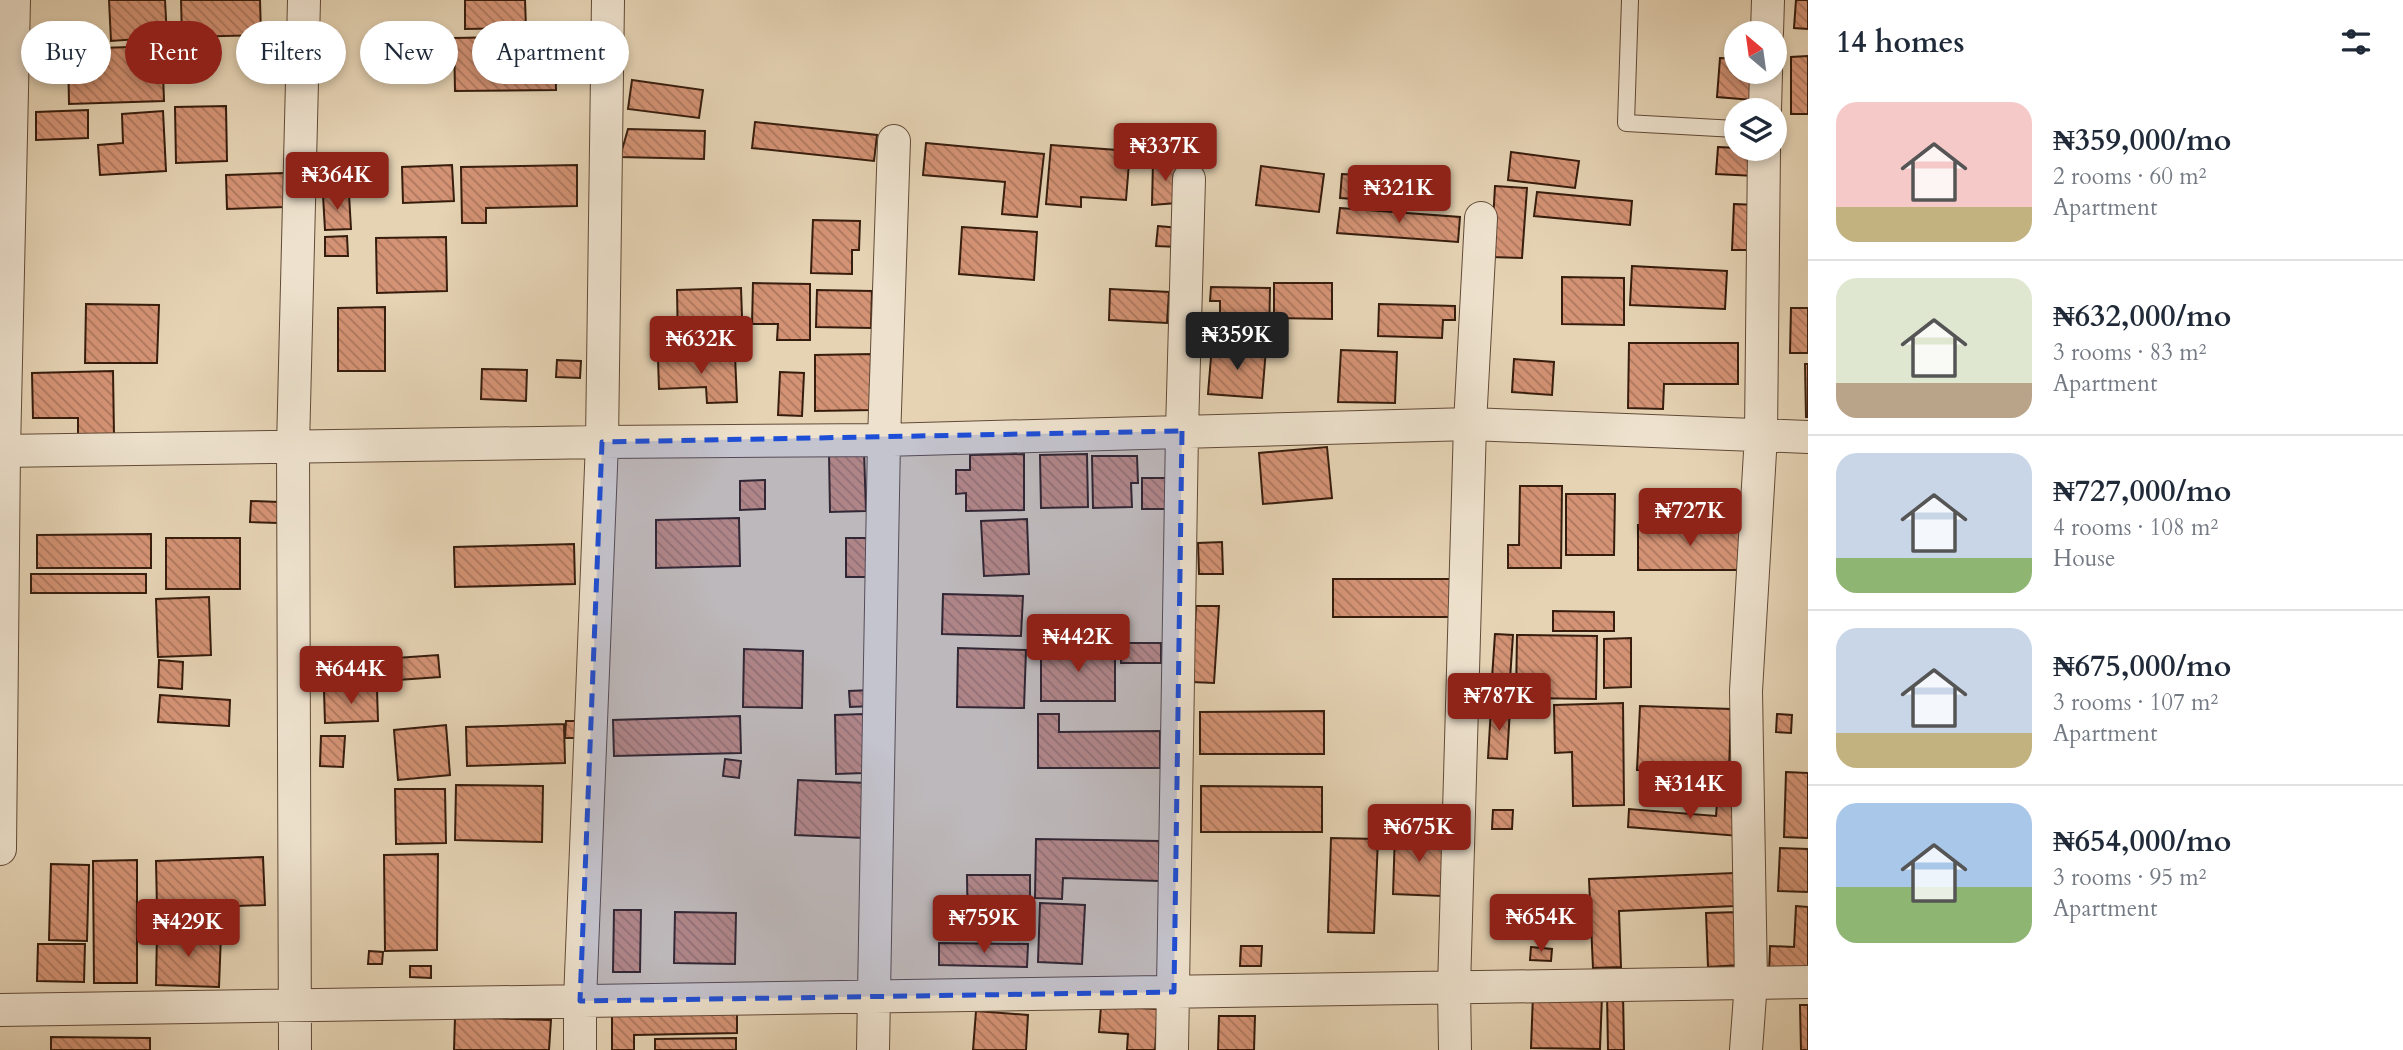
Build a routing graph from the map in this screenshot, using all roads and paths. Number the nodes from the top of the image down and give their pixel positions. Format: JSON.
{"nodes":[{"id":1,"x":14,"y":0,"type":"edge"},
{"id":2,"x":304,"y":0,"type":"edge"},
{"id":3,"x":608,"y":0,"type":"edge"},
{"id":4,"x":1630,"y":0,"type":"edge"},
{"id":5,"x":1768,"y":0,"type":"edge"},
{"id":6,"x":1767,"y":21,"type":"edge"},
{"id":7,"x":1724,"y":129,"type":"edge"},
{"id":8,"x":894,"y":141,"type":"dead end"},
{"id":9,"x":1764,"y":161,"type":"edge"},
{"id":10,"x":1188,"y":179,"type":"dead end"},
{"id":11,"x":1480,"y":218,"type":"dead end"},
{"id":12,"x":1470,"y":424,"type":"junction"},
{"id":13,"x":1182,"y":430,"type":"junction"},
{"id":14,"x":1761,"y":435,"type":"junction"},
{"id":15,"x":1808,"y":437,"type":"edge"},
{"id":16,"x":884,"y":440,"type":"junction"},
{"id":17,"x":602,"y":442,"type":"junction"},
{"id":18,"x":293,"y":447,"type":"junction"},
{"id":19,"x":2,"y":451,"type":"edge"},
{"id":20,"x":0,"y":849,"type":"edge"},
{"id":21,"x":1751,"y":982,"type":"junction"},
{"id":22,"x":1808,"y":982,"type":"edge"},
{"id":23,"x":1454,"y":988,"type":"junction"},
{"id":24,"x":1174,"y":992,"type":"junction"},
{"id":25,"x":873,"y":997,"type":"junction"},
{"id":26,"x":580,"y":1001,"type":"junction"},
{"id":27,"x":296,"y":1005,"type":"junction"},
{"id":28,"x":0,"y":1010,"type":"edge"},
{"id":29,"x":295,"y":1050,"type":"edge"},
{"id":30,"x":580,"y":1050,"type":"edge"},
{"id":31,"x":873,"y":1050,"type":"edge"},
{"id":32,"x":1172,"y":1050,"type":"edge"},
{"id":33,"x":1455,"y":1050,"type":"edge"},
{"id":34,"x":1746,"y":1050,"type":"edge"}],
"edges":[{"from":1,"to":19,"type":"street"},
{"from":2,"to":18,"type":"street"},
{"from":3,"to":17,"type":"street"},
{"from":4,"to":7,"type":"lane"},
{"from":5,"to":6,"type":"street"},
{"from":8,"to":16,"type":"street"},
{"from":9,"to":14,"type":"street"},
{"from":10,"to":13,"type":"street"},
{"from":11,"to":12,"type":"street"},
{"from":12,"to":13,"type":"street"},
{"from":12,"to":14,"type":"street"},
{"from":12,"to":23,"type":"street"},
{"from":13,"to":16,"type":"street"},
{"from":13,"to":24,"type":"street"},
{"from":14,"to":15,"type":"street"},
{"from":14,"to":21,"type":"street"},
{"from":16,"to":17,"type":"street"},
{"from":16,"to":25,"type":"street"},
{"from":17,"to":18,"type":"street"},
{"from":17,"to":26,"type":"street"},
{"from":18,"to":19,"type":"street"},
{"from":18,"to":27,"type":"street"},
{"from":19,"to":20,"type":"street"},
{"from":21,"to":22,"type":"street"},
{"from":21,"to":23,"type":"street"},
{"from":21,"to":34,"type":"street"},
{"from":23,"to":24,"type":"street"},
{"from":23,"to":33,"type":"street"},
{"from":24,"to":25,"type":"street"},
{"from":24,"to":32,"type":"street"},
{"from":25,"to":26,"type":"street"},
{"from":25,"to":31,"type":"street"},
{"from":26,"to":27,"type":"street"},
{"from":26,"to":30,"type":"street"},
{"from":27,"to":28,"type":"street"},
{"from":27,"to":29,"type":"street"}]}
